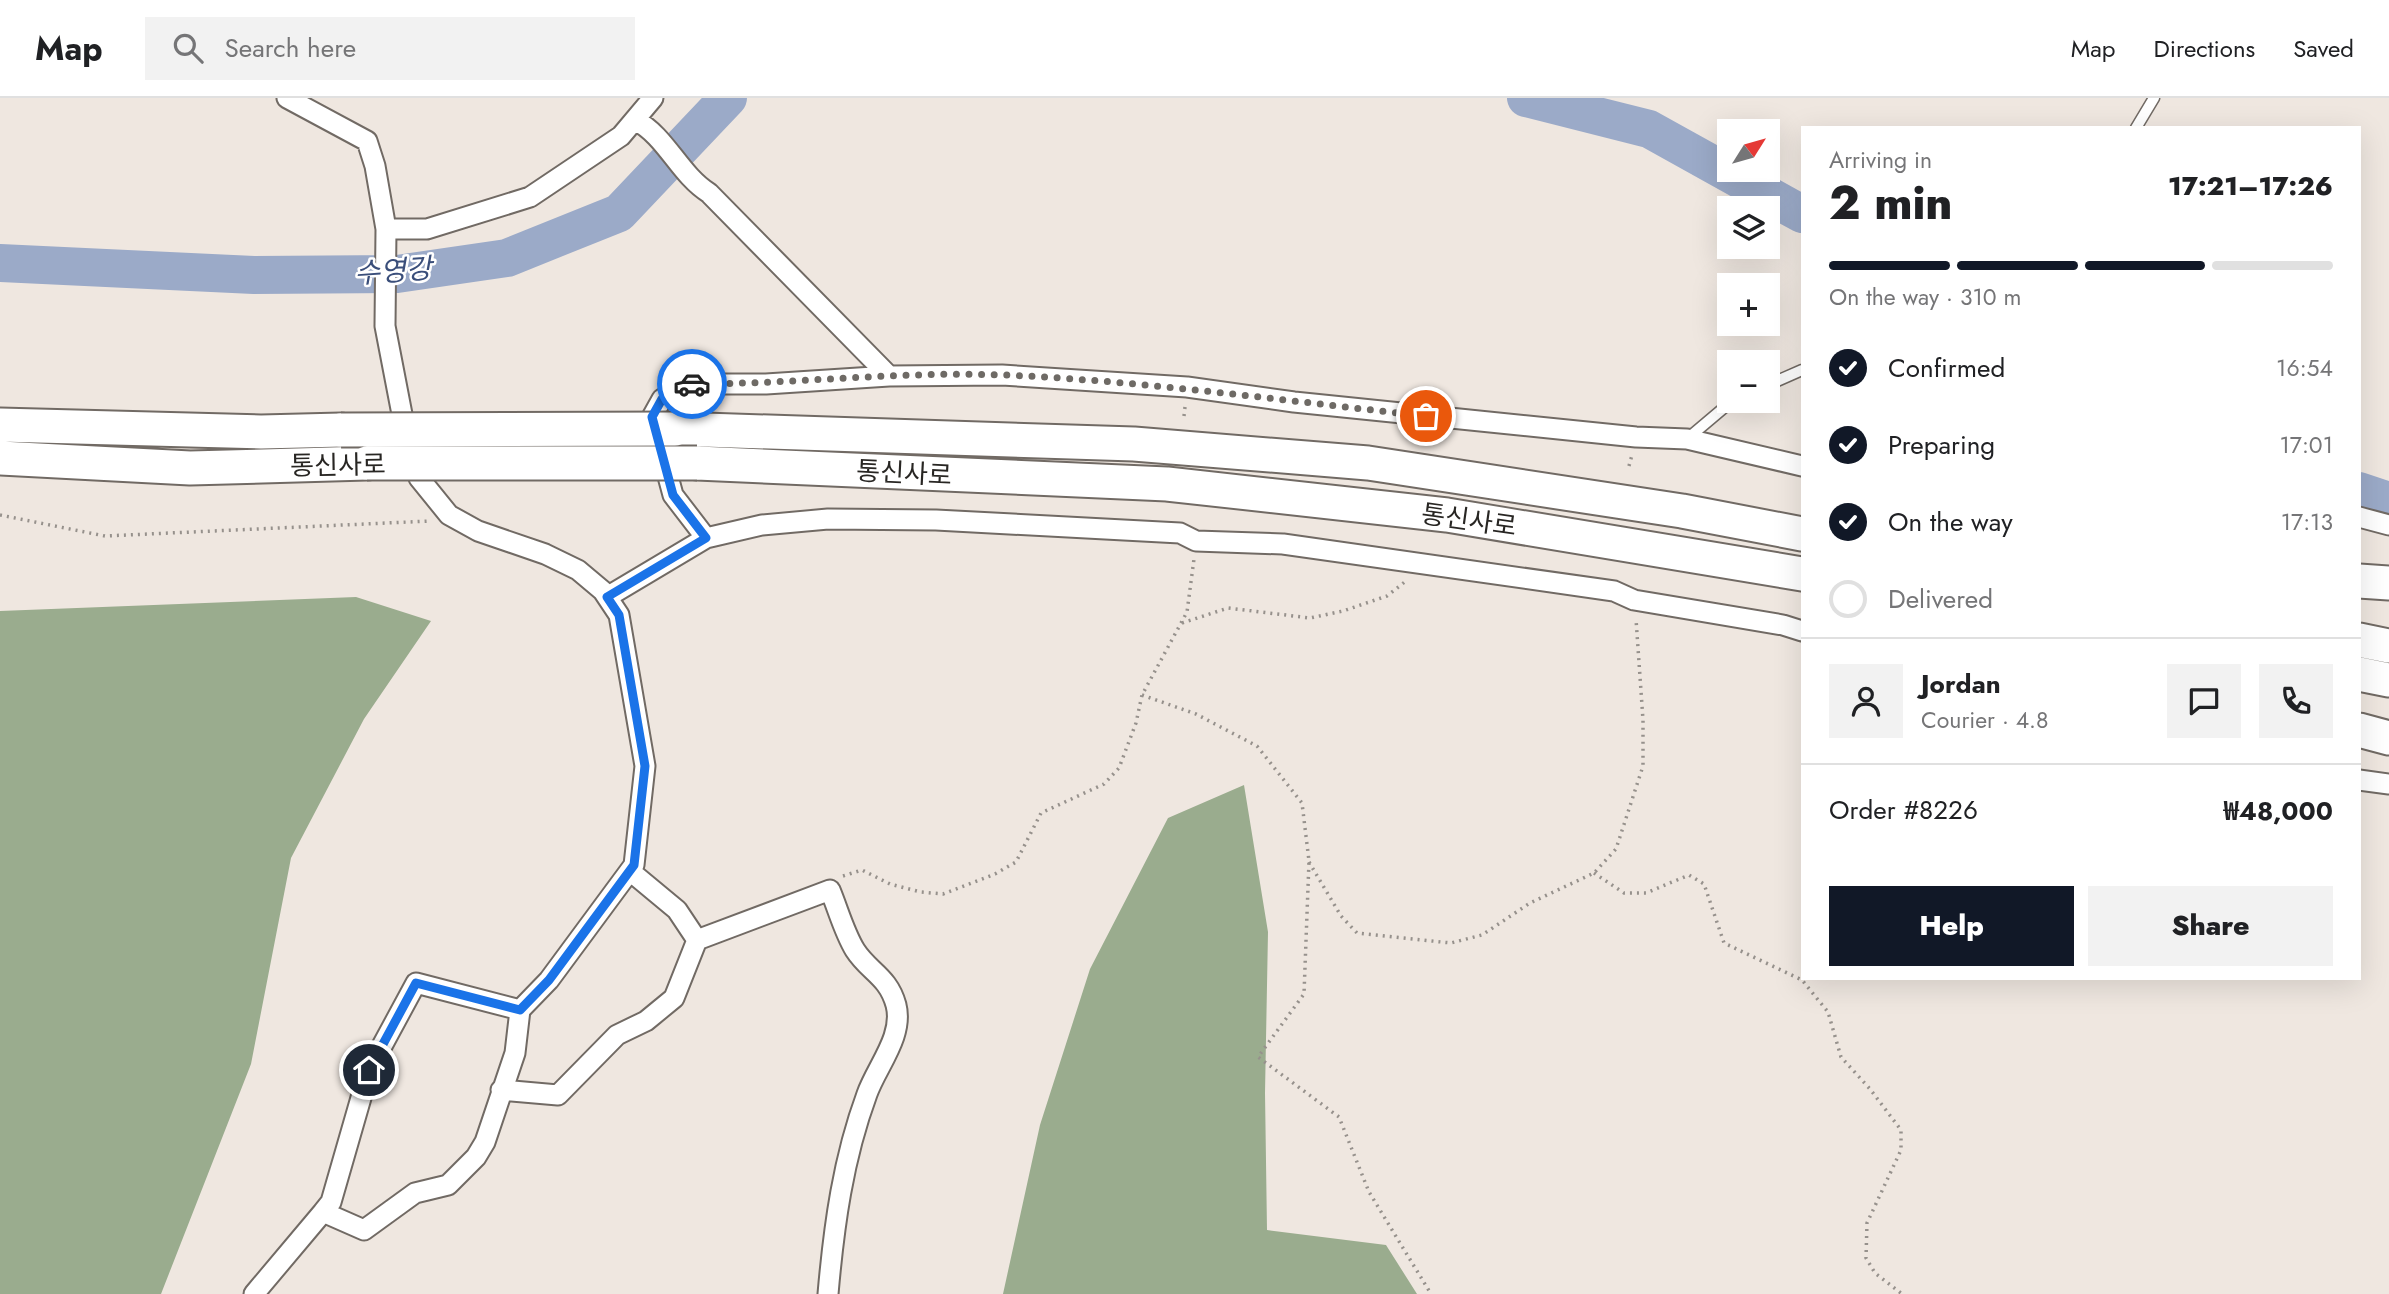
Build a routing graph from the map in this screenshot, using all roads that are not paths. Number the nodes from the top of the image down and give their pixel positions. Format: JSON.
{"nodes":[{"id":1,"x":287,"y":98,"type":"edge"},
{"id":2,"x":653,"y":98,"type":"edge"},
{"id":3,"x":2154,"y":98,"type":"edge"},
{"id":4,"x":641,"y":123,"type":"junction"},
{"id":5,"x":2137,"y":126,"type":"edge"},
{"id":6,"x":385,"y":239,"type":"junction"},
{"id":7,"x":1801,"y":370,"type":"edge"},
{"id":8,"x":889,"y":376,"type":"junction"},
{"id":9,"x":1780,"y":380,"type":"edge"},
{"id":10,"x":1718,"y":413,"type":"edge"},
{"id":11,"x":0,"y":425,"type":"edge"},
{"id":12,"x":1687,"y":439,"type":"junction"},
{"id":13,"x":0,"y":458,"type":"edge"},
{"id":14,"x":1801,"y":466,"type":"edge"},
{"id":15,"x":2361,"y":518,"type":"edge"},
{"id":16,"x":2389,"y":525,"type":"edge"},
{"id":17,"x":1801,"y":534,"type":"edge"},
{"id":18,"x":706,"y":538,"type":"junction"},
{"id":19,"x":1801,"y":574,"type":"edge"},
{"id":20,"x":2361,"y":581,"type":"edge"},
{"id":21,"x":2389,"y":583,"type":"edge"},
{"id":22,"x":607,"y":597,"type":"junction"},
{"id":23,"x":1801,"y":631,"type":"edge"},
{"id":24,"x":2361,"y":640,"type":"edge"},
{"id":25,"x":2389,"y":646,"type":"edge"},
{"id":26,"x":2361,"y":674,"type":"edge"},
{"id":27,"x":2389,"y":680,"type":"edge"},
{"id":28,"x":2361,"y":731,"type":"edge"},
{"id":29,"x":2389,"y":738,"type":"edge"},
{"id":30,"x":2361,"y":780,"type":"edge"},
{"id":31,"x":2389,"y":784,"type":"edge"},
{"id":32,"x":630,"y":872,"type":"junction"},
{"id":33,"x":697,"y":940,"type":"junction"},
{"id":34,"x":520,"y":1010,"type":"junction"},
{"id":35,"x":500,"y":1090,"type":"junction"},
{"id":36,"x":323,"y":1212,"type":"junction"},
{"id":37,"x":254,"y":1294,"type":"edge"},
{"id":38,"x":828,"y":1294,"type":"edge"}],
"edges":[{"from":1,"to":6,"type":"street"},
{"from":2,"to":4,"type":"street"},
{"from":3,"to":5,"type":"lane"},
{"from":4,"to":6,"type":"street"},
{"from":4,"to":8,"type":"street"},
{"from":6,"to":22,"type":"street"},
{"from":7,"to":9,"type":"lane"},
{"from":8,"to":12,"type":"street"},
{"from":8,"to":18,"type":"street"},
{"from":10,"to":12,"type":"lane"},
{"from":11,"to":17,"type":"highway","name":"통신사로","bridge":true},
{"from":12,"to":14,"type":"street"},
{"from":13,"to":19,"type":"highway","name":"통신사로","bridge":true},
{"from":15,"to":16,"type":"street"},
{"from":18,"to":22,"type":"street"},
{"from":18,"to":23,"type":"street"},
{"from":20,"to":21,"type":"highway"},
{"from":22,"to":32,"type":"street"},
{"from":24,"to":25,"type":"highway"},
{"from":26,"to":27,"type":"highway"},
{"from":28,"to":29,"type":"highway"},
{"from":30,"to":31,"type":"street"},
{"from":32,"to":33,"type":"street"},
{"from":32,"to":34,"type":"street"},
{"from":33,"to":35,"type":"street"},
{"from":33,"to":38,"type":"street"},
{"from":34,"to":35,"type":"street"},
{"from":34,"to":36,"type":"street"},
{"from":35,"to":36,"type":"street"},
{"from":36,"to":37,"type":"street"}]}
